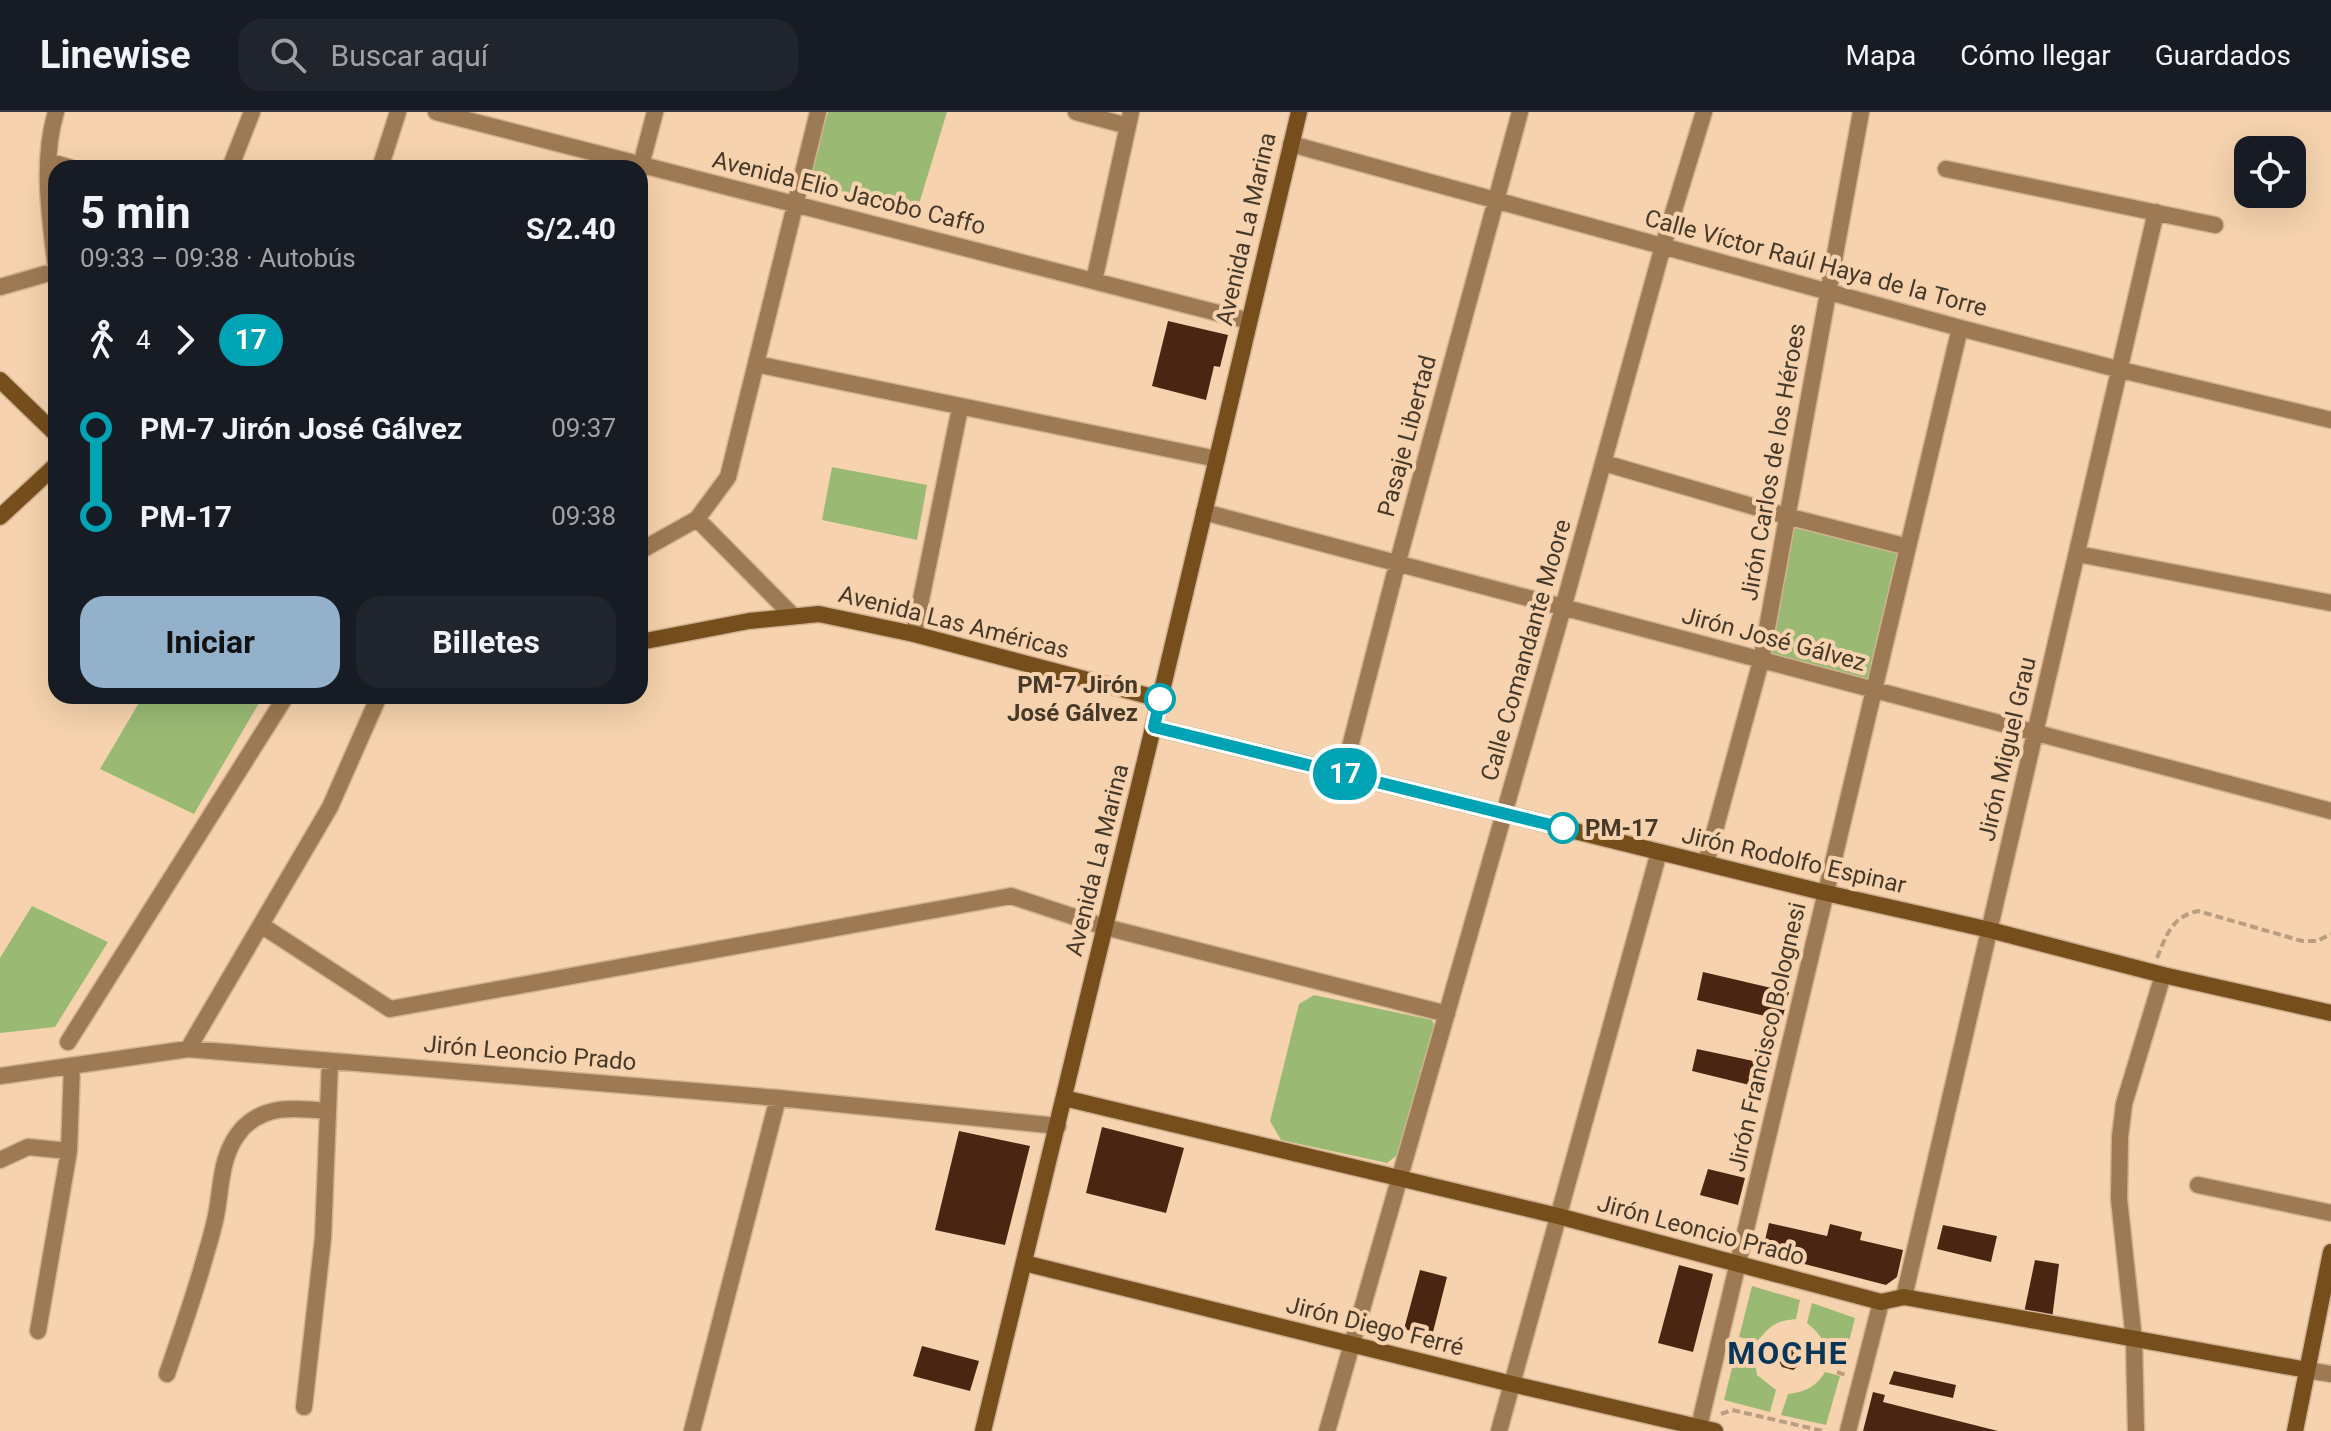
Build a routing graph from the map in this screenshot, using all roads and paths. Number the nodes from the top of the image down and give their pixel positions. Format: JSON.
{"nodes":[{"id":1,"x":56,"y":112,"type":"edge"},
{"id":2,"x":252,"y":112,"type":"edge"},
{"id":3,"x":398,"y":112,"type":"edge"},
{"id":4,"x":436,"y":112,"type":"edge"},
{"id":5,"x":655,"y":112,"type":"edge"},
{"id":6,"x":818,"y":112,"type":"edge"},
{"id":7,"x":1076,"y":112,"type":"edge"},
{"id":8,"x":1299,"y":112,"type":"edge"},
{"id":9,"x":1520,"y":112,"type":"edge"},
{"id":10,"x":1704,"y":112,"type":"edge"},
{"id":11,"x":1861,"y":112,"type":"edge"},
{"id":12,"x":1130,"y":119,"type":"edge"},
{"id":13,"x":1291,"y":144,"type":"junction"},
{"id":14,"x":48,"y":160,"type":"edge"},
{"id":15,"x":233,"y":160,"type":"edge"},
{"id":16,"x":383,"y":160,"type":"edge"},
{"id":17,"x":615,"y":160,"type":"edge"},
{"id":18,"x":643,"y":160,"type":"edge"},
{"id":19,"x":648,"y":169,"type":"edge"},
{"id":20,"x":1946,"y":169,"type":"dead end"},
{"id":21,"x":1494,"y":200,"type":"junction"},
{"id":22,"x":797,"y":204,"type":"junction"},
{"id":23,"x":2156,"y":212,"type":"junction"},
{"id":24,"x":2215,"y":225,"type":"dead end"},
{"id":25,"x":1663,"y":246,"type":"junction"},
{"id":26,"x":48,"y":272,"type":"edge"},
{"id":27,"x":1094,"y":281,"type":"junction"},
{"id":28,"x":0,"y":287,"type":"edge"},
{"id":29,"x":1829,"y":291,"type":"junction"},
{"id":30,"x":1249,"y":321,"type":"junction"},
{"id":31,"x":1960,"y":328,"type":"junction"},
{"id":32,"x":756,"y":364,"type":"junction"},
{"id":33,"x":2121,"y":370,"type":"junction"},
{"id":34,"x":0,"y":380,"type":"edge"},
{"id":35,"x":960,"y":408,"type":"junction"},
{"id":36,"x":2331,"y":420,"type":"edge"},
{"id":37,"x":48,"y":426,"type":"edge"},
{"id":38,"x":1217,"y":459,"type":"junction"},
{"id":39,"x":1604,"y":463,"type":"junction"},
{"id":40,"x":48,"y":472,"type":"edge"},
{"id":41,"x":1204,"y":512,"type":"junction"},
{"id":42,"x":1786,"y":516,"type":"junction"},
{"id":43,"x":0,"y":517,"type":"edge"},
{"id":44,"x":697,"y":519,"type":"junction"},
{"id":45,"x":648,"y":547,"type":"edge"},
{"id":46,"x":1908,"y":547,"type":"junction"},
{"id":47,"x":2078,"y":554,"type":"junction"},
{"id":48,"x":1397,"y":565,"type":"junction"},
{"id":49,"x":2331,"y":603,"type":"edge"},
{"id":50,"x":1563,"y":608,"type":"junction"},
{"id":51,"x":792,"y":615,"type":"junction"},
{"id":52,"x":914,"y":634,"type":"junction"},
{"id":53,"x":648,"y":640,"type":"edge"},
{"id":54,"x":1761,"y":661,"type":"junction"},
{"id":55,"x":1874,"y":690,"type":"junction"},
{"id":56,"x":1160,"y":699,"type":"junction"},
{"id":57,"x":281,"y":704,"type":"edge"},
{"id":58,"x":375,"y":704,"type":"edge"},
{"id":59,"x":1154,"y":727,"type":"junction"},
{"id":60,"x":2036,"y":733,"type":"junction"},
{"id":61,"x":1343,"y":774,"type":"junction"},
{"id":62,"x":2331,"y":811,"type":"edge"},
{"id":63,"x":1504,"y":814,"type":"junction"},
{"id":64,"x":1659,"y":852,"type":"junction"},
{"id":65,"x":1706,"y":863,"type":"junction"},
{"id":66,"x":1826,"y":893,"type":"junction"},
{"id":67,"x":261,"y":925,"type":"junction"},
{"id":68,"x":1105,"y":927,"type":"junction"},
{"id":69,"x":1990,"y":930,"type":"junction"},
{"id":70,"x":2331,"y":934,"type":"edge"},
{"id":71,"x":2158,"y":973,"type":"junction"},
{"id":72,"x":2331,"y":1013,"type":"edge"},
{"id":73,"x":1447,"y":1014,"type":"junction"},
{"id":74,"x":68,"y":1042,"type":"dead end"},
{"id":75,"x":188,"y":1049,"type":"junction"},
{"id":76,"x":330,"y":1061,"type":"junction"},
{"id":77,"x":72,"y":1066,"type":"junction"},
{"id":78,"x":0,"y":1076,"type":"edge"},
{"id":79,"x":778,"y":1098,"type":"junction"},
{"id":80,"x":1064,"y":1098,"type":"junction"},
{"id":81,"x":328,"y":1111,"type":"junction"},
{"id":82,"x":1058,"y":1126,"type":"junction"},
{"id":83,"x":69,"y":1151,"type":"junction"},
{"id":84,"x":0,"y":1160,"type":"edge"},
{"id":85,"x":1399,"y":1178,"type":"junction"},
{"id":86,"x":2198,"y":1185,"type":"dead end"},
{"id":87,"x":2331,"y":1213,"type":"edge"},
{"id":88,"x":1558,"y":1216,"type":"junction"},
{"id":89,"x":2331,"y":1252,"type":"edge"},
{"id":90,"x":1024,"y":1263,"type":"junction"},
{"id":91,"x":1738,"y":1265,"type":"junction"},
{"id":92,"x":1904,"y":1297,"type":"junction"},
{"id":93,"x":1881,"y":1302,"type":"junction"},
{"id":94,"x":38,"y":1331,"type":"dead end"},
{"id":95,"x":2134,"y":1340,"type":"junction"},
{"id":96,"x":1352,"y":1345,"type":"junction"},
{"id":97,"x":2307,"y":1370,"type":"junction"},
{"id":98,"x":167,"y":1374,"type":"dead end"},
{"id":99,"x":2331,"y":1374,"type":"edge"},
{"id":100,"x":1848,"y":1375,"type":"dead end"},
{"id":101,"x":1512,"y":1384,"type":"junction"},
{"id":102,"x":1844,"y":1388,"type":"dead end"},
{"id":103,"x":304,"y":1407,"type":"dead end"},
{"id":104,"x":1707,"y":1427,"type":"edge"},
{"id":105,"x":692,"y":1431,"type":"edge"},
{"id":106,"x":983,"y":1431,"type":"edge"},
{"id":107,"x":1327,"y":1431,"type":"edge"},
{"id":108,"x":1499,"y":1431,"type":"edge"},
{"id":109,"x":1823,"y":1431,"type":"edge"},
{"id":110,"x":1848,"y":1431,"type":"edge"},
{"id":111,"x":2136,"y":1431,"type":"edge"},
{"id":112,"x":2295,"y":1431,"type":"edge"}],
"edges":[{"from":1,"to":14,"type":"street"},
{"from":2,"to":15,"type":"street"},
{"from":3,"to":16,"type":"street"},
{"from":4,"to":17,"type":"street","name":"Avenida Elio Jacobo Caffo"},
{"from":5,"to":18,"type":"street"},
{"from":6,"to":22,"type":"street"},
{"from":7,"to":12,"type":"street"},
{"from":8,"to":13,"type":"street","name":"Avenida La Marina"},
{"from":9,"to":21,"type":"street","name":"Pasaje Libertad"},
{"from":10,"to":25,"type":"street","name":"Calle Comandante Moore"},
{"from":11,"to":29,"type":"street","name":"Jirón Carlos de los Héroes"},
{"from":12,"to":27,"type":"street"},
{"from":13,"to":21,"type":"street","name":"Calle Víctor Raúl Haya de la Torre"},
{"from":13,"to":30,"type":"street","name":"Avenida La Marina"},
{"from":19,"to":22,"type":"street","name":"Avenida Elio Jacobo Caffo"},
{"from":20,"to":23,"type":"street"},
{"from":21,"to":25,"type":"street","name":"Calle Víctor Raúl Haya de la Torre"},
{"from":21,"to":48,"type":"street","name":"Pasaje Libertad"},
{"from":22,"to":27,"type":"street","name":"Avenida Elio Jacobo Caffo"},
{"from":22,"to":32,"type":"street"},
{"from":23,"to":24,"type":"street"},
{"from":23,"to":33,"type":"street","name":"Jirón Miguel Grau"},
{"from":25,"to":29,"type":"street","name":"Calle Víctor Raúl Haya de la Torre"},
{"from":25,"to":39,"type":"street","name":"Calle Comandante Moore"},
{"from":26,"to":28,"type":"street"},
{"from":27,"to":30,"type":"street","name":"Avenida Elio Jacobo Caffo"},
{"from":29,"to":31,"type":"street","name":"Calle Víctor Raúl Haya de la Torre"},
{"from":29,"to":42,"type":"street","name":"Jirón Carlos de los Héroes"},
{"from":30,"to":38,"type":"street","name":"Avenida La Marina"},
{"from":31,"to":33,"type":"street","name":"Calle Víctor Raúl Haya de la Torre"},
{"from":31,"to":46,"type":"street","name":"Jirón Francisco Bolognesi"},
{"from":32,"to":35,"type":"street"},
{"from":32,"to":44,"type":"street"},
{"from":33,"to":36,"type":"street","name":"Calle Víctor Raúl Haya de la Torre"},
{"from":33,"to":47,"type":"street","name":"Jirón Miguel Grau"},
{"from":34,"to":37,"type":"street"},
{"from":35,"to":38,"type":"street"},
{"from":35,"to":52,"type":"street"},
{"from":38,"to":41,"type":"street","name":"Avenida La Marina"},
{"from":39,"to":42,"type":"street"},
{"from":39,"to":50,"type":"street","name":"Calle Comandante Moore"},
{"from":40,"to":43,"type":"street"},
{"from":41,"to":48,"type":"street","name":"Jirón José Gálvez"},
{"from":41,"to":56,"type":"street","name":"Avenida La Marina"},
{"from":42,"to":46,"type":"street"},
{"from":42,"to":54,"type":"street","name":"Jirón Carlos de los Héroes"},
{"from":44,"to":45,"type":"street"},
{"from":44,"to":51,"type":"street"},
{"from":46,"to":55,"type":"street","name":"Jirón Francisco Bolognesi"},
{"from":47,"to":49,"type":"street"},
{"from":47,"to":60,"type":"street","name":"Jirón Miguel Grau"},
{"from":48,"to":50,"type":"street","name":"Jirón José Gálvez"},
{"from":48,"to":61,"type":"street","name":"Pasaje Libertad"},
{"from":50,"to":54,"type":"street","name":"Jirón José Gálvez"},
{"from":50,"to":63,"type":"street","name":"Calle Comandante Moore"},
{"from":51,"to":52,"type":"street","name":"Avenida Las Américas"},
{"from":51,"to":53,"type":"street","name":"Avenida Las Américas"},
{"from":52,"to":56,"type":"street","name":"Avenida Las Américas"},
{"from":54,"to":55,"type":"street","name":"Jirón José Gálvez"},
{"from":54,"to":65,"type":"street","name":"Jirón Carlos de los Héroes"},
{"from":55,"to":60,"type":"street","name":"Jirón José Gálvez"},
{"from":55,"to":66,"type":"street","name":"Jirón Francisco Bolognesi"},
{"from":56,"to":59,"type":"street","name":"Avenida La Marina"},
{"from":57,"to":74,"type":"street"},
{"from":58,"to":67,"type":"street"},
{"from":59,"to":61,"type":"street","name":"Jirón Rodolfo Espinar"},
{"from":59,"to":68,"type":"street","name":"Avenida La Marina"},
{"from":60,"to":62,"type":"street","name":"Jirón José Gálvez"},
{"from":60,"to":69,"type":"street","name":"Jirón Miguel Grau"},
{"from":61,"to":63,"type":"street","name":"Jirón Rodolfo Espinar"},
{"from":63,"to":64,"type":"street","name":"Jirón Rodolfo Espinar"},
{"from":63,"to":73,"type":"street","name":"Calle Comandante Moore"},
{"from":64,"to":65,"type":"street","name":"Jirón Rodolfo Espinar"},
{"from":64,"to":88,"type":"street"},
{"from":65,"to":66,"type":"street","name":"Jirón Rodolfo Espinar"},
{"from":66,"to":69,"type":"street","name":"Jirón Rodolfo Espinar"},
{"from":66,"to":91,"type":"street","name":"Jirón Francisco Bolognesi"},
{"from":67,"to":68,"type":"street"},
{"from":67,"to":75,"type":"street"},
{"from":68,"to":73,"type":"street"},
{"from":68,"to":80,"type":"street","name":"Avenida La Marina"},
{"from":69,"to":71,"type":"street","name":"Jirón Rodolfo Espinar"},
{"from":69,"to":92,"type":"street","name":"Jirón Miguel Grau"},
{"from":70,"to":71,"type":"path"},
{"from":71,"to":72,"type":"street","name":"Jirón Rodolfo Espinar"},
{"from":71,"to":95,"type":"street"},
{"from":73,"to":85,"type":"street","name":"Calle Comandante Moore"},
{"from":75,"to":76,"type":"street","name":"Jirón Leoncio Prado"},
{"from":75,"to":77,"type":"street","name":"Jirón Leoncio Prado"},
{"from":76,"to":79,"type":"street","name":"Jirón Leoncio Prado"},
{"from":76,"to":81,"type":"street"},
{"from":77,"to":78,"type":"street","name":"Jirón Leoncio Prado"},
{"from":77,"to":83,"type":"street"},
{"from":79,"to":82,"type":"street","name":"Jirón Leoncio Prado"},
{"from":79,"to":105,"type":"street"},
{"from":80,"to":82,"type":"street","name":"Avenida La Marina"},
{"from":80,"to":85,"type":"street","name":"Jirón Leoncio Prado"},
{"from":81,"to":98,"type":"street"},
{"from":81,"to":103,"type":"street"},
{"from":82,"to":90,"type":"street","name":"Avenida La Marina"},
{"from":83,"to":84,"type":"street"},
{"from":83,"to":94,"type":"street"},
{"from":85,"to":88,"type":"street","name":"Jirón Leoncio Prado"},
{"from":85,"to":96,"type":"street","name":"Calle Comandante Moore"},
{"from":86,"to":87,"type":"street"},
{"from":88,"to":91,"type":"street","name":"Jirón Leoncio Prado"},
{"from":88,"to":101,"type":"street"},
{"from":89,"to":97,"type":"street"},
{"from":90,"to":96,"type":"street","name":"Jirón Diego Ferré"},
{"from":90,"to":106,"type":"street","name":"Avenida La Marina"},
{"from":91,"to":93,"type":"street","name":"Jirón Leoncio Prado"},
{"from":91,"to":104,"type":"street","name":"Jirón Francisco Bolognesi"},
{"from":92,"to":93,"type":"street","name":"Jirón Leoncio Prado"},
{"from":92,"to":95,"type":"street","name":"Jirón Leoncio Prado"},
{"from":93,"to":110,"type":"street"},
{"from":95,"to":97,"type":"street","name":"Jirón Leoncio Prado"},
{"from":95,"to":111,"type":"street"},
{"from":96,"to":101,"type":"street","name":"Jirón Diego Ferré"},
{"from":96,"to":107,"type":"street","name":"Calle Comandante Moore"},
{"from":97,"to":99,"type":"street","name":"Jirón Leoncio Prado"},
{"from":97,"to":112,"type":"street"},
{"from":100,"to":102,"type":"path"},
{"from":101,"to":104,"type":"street","name":"Jirón Diego Ferré"},
{"from":101,"to":108,"type":"street"},
{"from":104,"to":109,"type":"path"}]}
